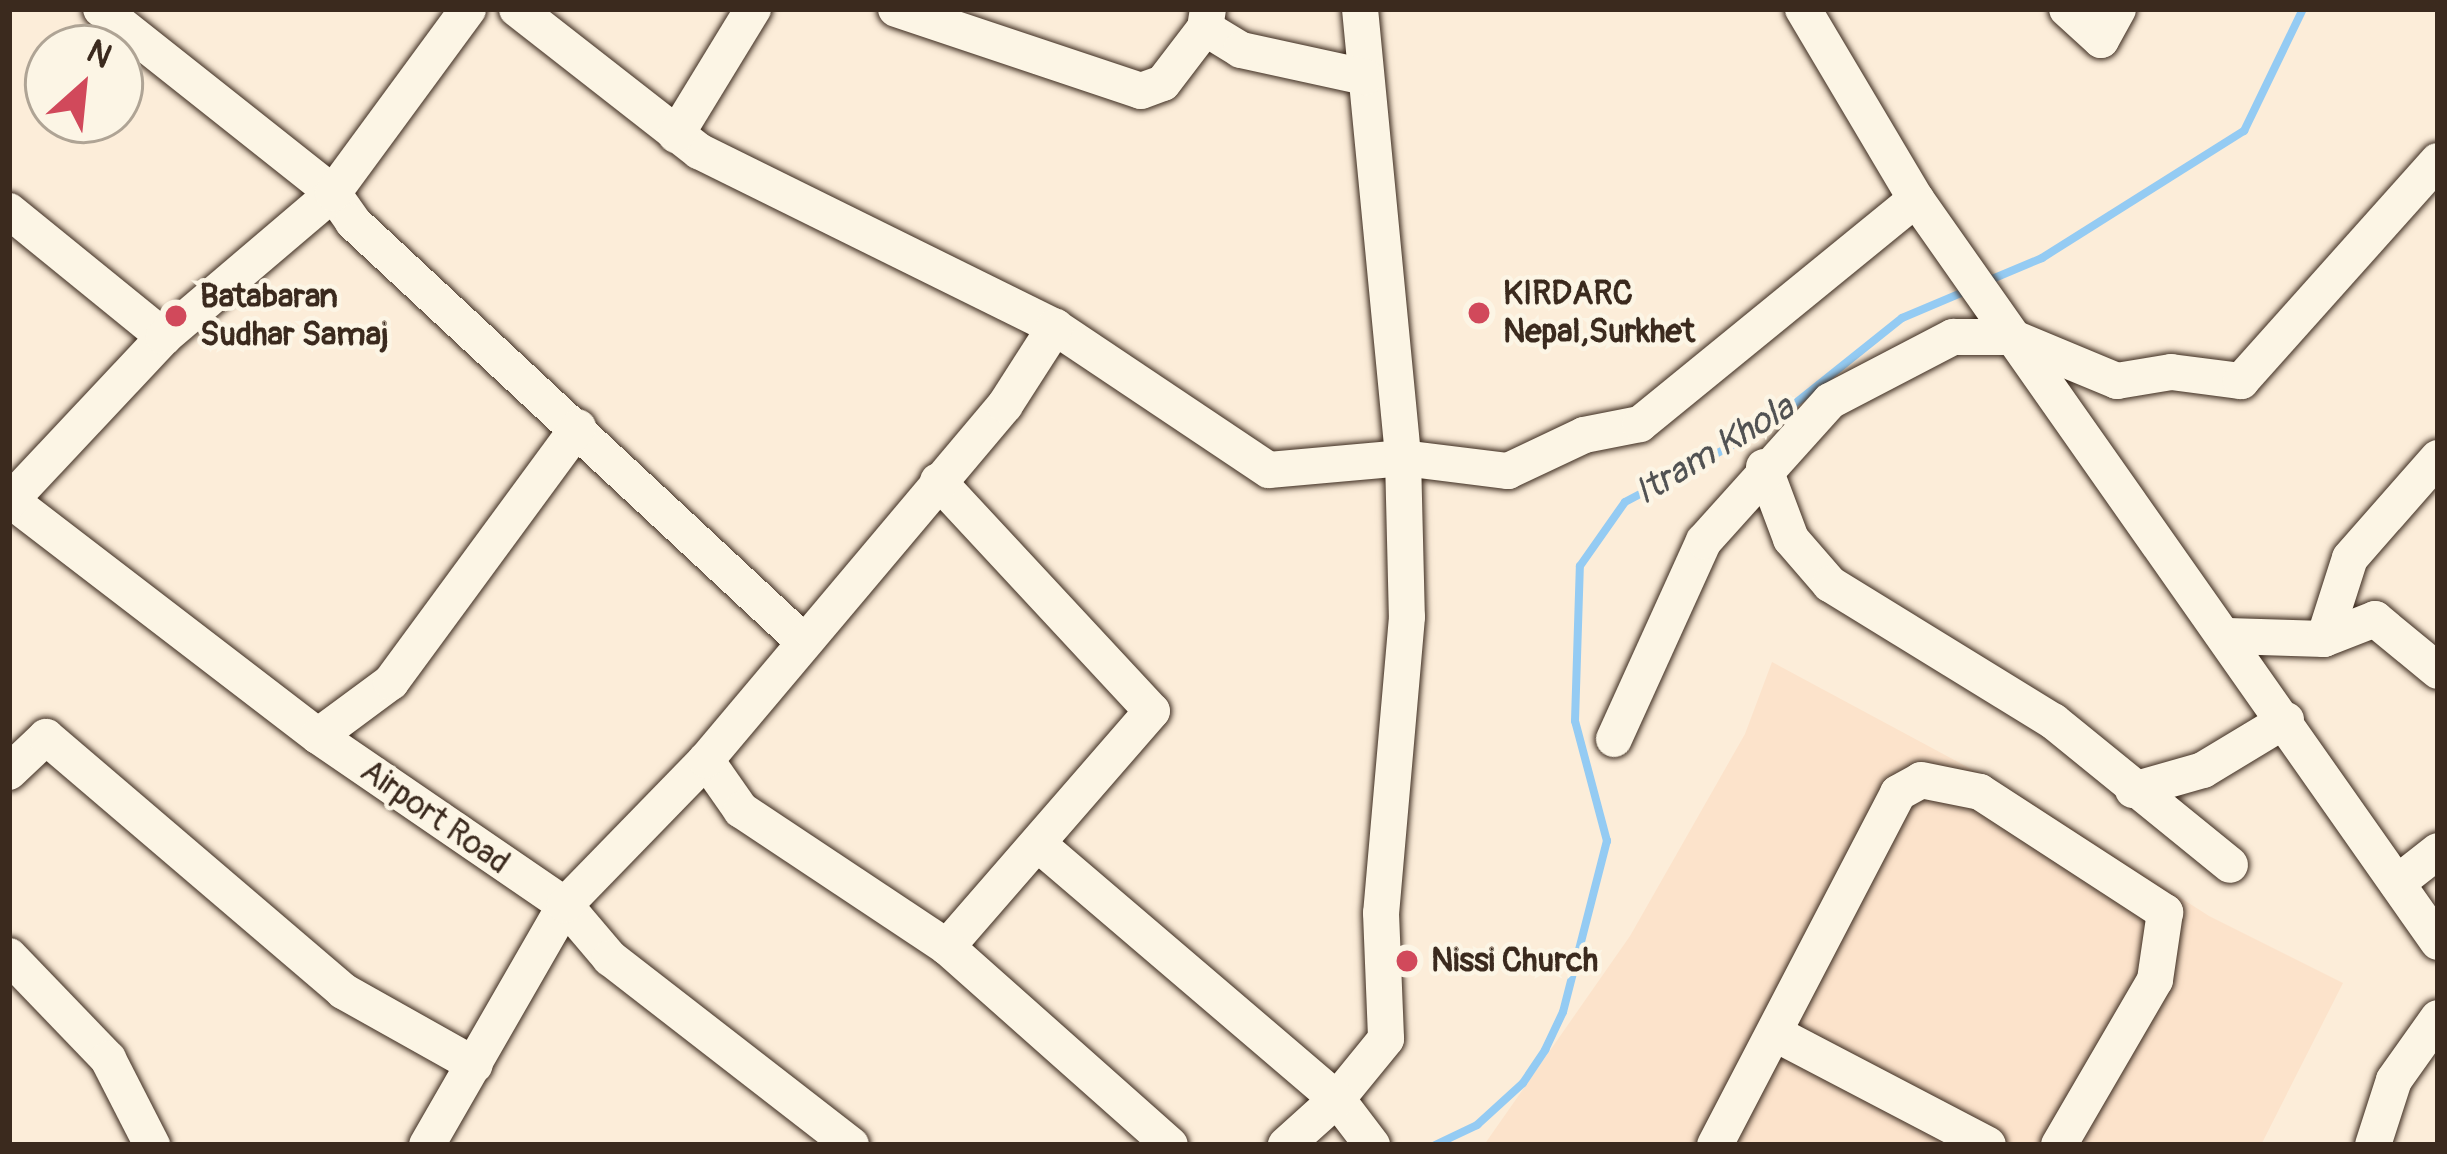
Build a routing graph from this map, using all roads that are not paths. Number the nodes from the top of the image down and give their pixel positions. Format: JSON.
{"nodes":[{"id":1,"x":101,"y":9,"type":"edge"},
{"id":2,"x":468,"y":9,"type":"edge"},
{"id":3,"x":518,"y":9,"type":"edge"},
{"id":4,"x":753,"y":9,"type":"edge"},
{"id":5,"x":896,"y":9,"type":"edge"},
{"id":6,"x":1360,"y":9,"type":"edge"},
{"id":7,"x":1803,"y":9,"type":"edge"},
{"id":8,"x":2067,"y":9,"type":"edge"},
{"id":9,"x":2118,"y":9,"type":"edge"},
{"id":10,"x":1206,"y":19,"type":"edge"},
{"id":11,"x":1365,"y":77,"type":"junction"},
{"id":12,"x":676,"y":135,"type":"junction"},
{"id":13,"x":2438,"y":160,"type":"edge"},
{"id":14,"x":333,"y":193,"type":"junction"},
{"id":15,"x":1916,"y":199,"type":"junction"},
{"id":16,"x":9,"y":211,"type":"edge"},
{"id":17,"x":1055,"y":327,"type":"junction"},
{"id":18,"x":2005,"y":328,"type":"junction"},
{"id":19,"x":164,"y":337,"type":"junction"},
{"id":20,"x":578,"y":427,"type":"junction"},
{"id":21,"x":1403,"y":458,"type":"junction"},
{"id":22,"x":1764,"y":467,"type":"junction"},
{"id":23,"x":2434,"y":470,"type":"edge"},
{"id":24,"x":938,"y":481,"type":"junction"},
{"id":25,"x":10,"y":501,"type":"edge"},
{"id":26,"x":2228,"y":636,"type":"junction"},
{"id":27,"x":2324,"y":639,"type":"junction"},
{"id":28,"x":804,"y":642,"type":"junction"},
{"id":29,"x":2438,"y":670,"type":"edge"},
{"id":30,"x":2286,"y":720,"type":"junction"},
{"id":31,"x":318,"y":736,"type":"junction"},
{"id":32,"x":1614,"y":739,"type":"dead end"},
{"id":33,"x":706,"y":760,"type":"junction"},
{"id":34,"x":9,"y":772,"type":"edge"},
{"id":35,"x":2133,"y":790,"type":"junction"},
{"id":36,"x":1038,"y":844,"type":"junction"},
{"id":37,"x":2438,"y":851,"type":"edge"},
{"id":38,"x":2230,"y":866,"type":"dead end"},
{"id":39,"x":2397,"y":883,"type":"junction"},
{"id":40,"x":565,"y":905,"type":"junction"},
{"id":41,"x":2438,"y":942,"type":"edge"},
{"id":42,"x":947,"y":947,"type":"junction"},
{"id":43,"x":9,"y":956,"type":"edge"},
{"id":44,"x":2438,"y":1018,"type":"edge"},
{"id":45,"x":1776,"y":1034,"type":"junction"},
{"id":46,"x":475,"y":1065,"type":"junction"},
{"id":47,"x":1337,"y":1099,"type":"junction"},
{"id":48,"x":1371,"y":1143,"type":"edge"},
{"id":49,"x":152,"y":1145,"type":"edge"},
{"id":50,"x":427,"y":1145,"type":"edge"},
{"id":51,"x":851,"y":1145,"type":"edge"},
{"id":52,"x":1171,"y":1145,"type":"edge"},
{"id":53,"x":1286,"y":1145,"type":"edge"},
{"id":54,"x":1714,"y":1145,"type":"edge"},
{"id":55,"x":1988,"y":1145,"type":"edge"},
{"id":56,"x":2059,"y":1145,"type":"edge"},
{"id":57,"x":2373,"y":1145,"type":"edge"}],
"edges":[{"from":1,"to":14,"type":"street"},
{"from":2,"to":14,"type":"street"},
{"from":3,"to":12,"type":"street"},
{"from":4,"to":12,"type":"street"},
{"from":5,"to":10,"type":"street"},
{"from":6,"to":11,"type":"street"},
{"from":7,"to":15,"type":"street"},
{"from":8,"to":9,"type":"street"},
{"from":10,"to":11,"type":"street"},
{"from":11,"to":21,"type":"street"},
{"from":12,"to":17,"type":"street"},
{"from":13,"to":18,"type":"street"},
{"from":14,"to":19,"type":"street"},
{"from":14,"to":20,"type":"street"},
{"from":15,"to":18,"type":"street"},
{"from":15,"to":21,"type":"street"},
{"from":16,"to":19,"type":"street"},
{"from":17,"to":21,"type":"street"},
{"from":17,"to":24,"type":"street"},
{"from":18,"to":22,"type":"street"},
{"from":18,"to":26,"type":"street"},
{"from":19,"to":25,"type":"street"},
{"from":20,"to":28,"type":"street"},
{"from":20,"to":31,"type":"street"},
{"from":21,"to":47,"type":"street"},
{"from":22,"to":32,"type":"street"},
{"from":22,"to":35,"type":"street"},
{"from":23,"to":27,"type":"street"},
{"from":24,"to":28,"type":"street"},
{"from":24,"to":36,"type":"street"},
{"from":25,"to":31,"type":"street","name":"Airport Road"},
{"from":26,"to":27,"type":"street"},
{"from":26,"to":30,"type":"street"},
{"from":27,"to":29,"type":"street"},
{"from":28,"to":33,"type":"street"},
{"from":30,"to":35,"type":"street"},
{"from":30,"to":39,"type":"street"},
{"from":31,"to":40,"type":"street","name":"Airport Road"},
{"from":33,"to":40,"type":"street"},
{"from":33,"to":42,"type":"street"},
{"from":34,"to":46,"type":"street"},
{"from":35,"to":38,"type":"street"},
{"from":36,"to":42,"type":"street"},
{"from":36,"to":47,"type":"street"},
{"from":37,"to":39,"type":"street"},
{"from":39,"to":41,"type":"street"},
{"from":40,"to":46,"type":"street"},
{"from":40,"to":51,"type":"street","name":"Airport Road"},
{"from":42,"to":52,"type":"street"},
{"from":43,"to":49,"type":"street"},
{"from":44,"to":57,"type":"street"},
{"from":45,"to":54,"type":"street"},
{"from":45,"to":55,"type":"street"},
{"from":45,"to":56,"type":"street"},
{"from":46,"to":50,"type":"street"},
{"from":47,"to":48,"type":"street"},
{"from":47,"to":53,"type":"street"}]}
